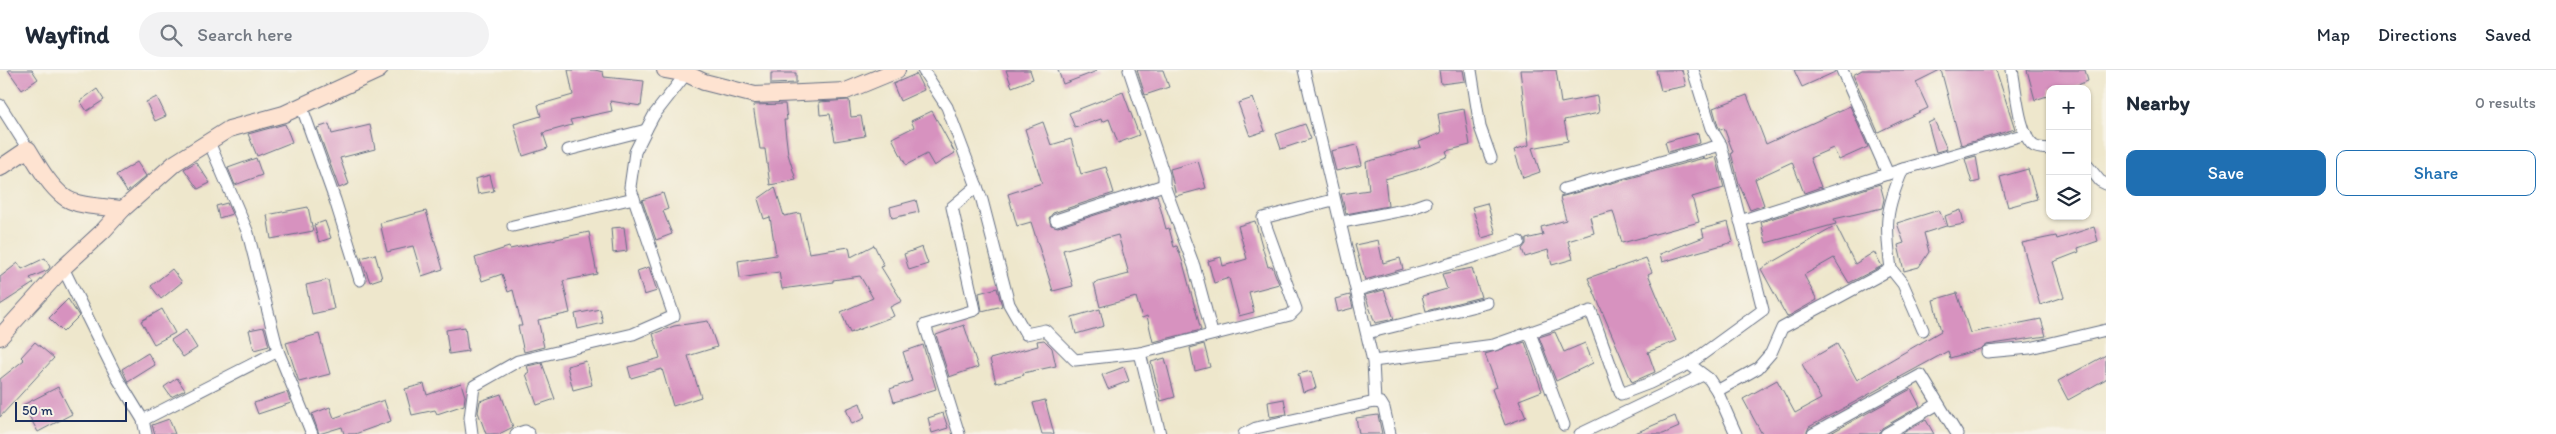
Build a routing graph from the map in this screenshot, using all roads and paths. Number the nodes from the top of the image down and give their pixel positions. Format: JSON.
{"nodes":[{"id":1,"x":380,"y":70,"type":"edge"},
{"id":2,"x":665,"y":70,"type":"edge"},
{"id":3,"x":898,"y":70,"type":"edge"},
{"id":4,"x":923,"y":70,"type":"edge"},
{"id":5,"x":1129,"y":70,"type":"edge"},
{"id":6,"x":1304,"y":70,"type":"edge"},
{"id":7,"x":1471,"y":70,"type":"edge"},
{"id":8,"x":1693,"y":70,"type":"edge"},
{"id":9,"x":1842,"y":70,"type":"edge"},
{"id":10,"x":2012,"y":70,"type":"edge"},
{"id":11,"x":688,"y":72,"type":"edge"},
{"id":12,"x":0,"y":105,"type":"edge"},
{"id":13,"x":301,"y":106,"type":"junction"},
{"id":14,"x":646,"y":130,"type":"junction"},
{"id":15,"x":2026,"y":134,"type":"junction"},
{"id":16,"x":209,"y":142,"type":"junction"},
{"id":17,"x":1721,"y":145,"type":"junction"},
{"id":18,"x":2046,"y":148,"type":"edge"},
{"id":19,"x":28,"y":149,"type":"junction"},
{"id":20,"x":568,"y":150,"type":"dead end"},
{"id":21,"x":1491,"y":158,"type":"dead end"},
{"id":22,"x":0,"y":168,"type":"edge"},
{"id":23,"x":1903,"y":169,"type":"junction"},
{"id":24,"x":2091,"y":170,"type":"edge"},
{"id":25,"x":1888,"y":174,"type":"junction"},
{"id":26,"x":2106,"y":184,"type":"edge"},
{"id":27,"x":1164,"y":185,"type":"junction"},
{"id":28,"x":977,"y":186,"type":"junction"},
{"id":29,"x":1564,"y":189,"type":"dead end"},
{"id":30,"x":634,"y":198,"type":"junction"},
{"id":31,"x":1333,"y":200,"type":"junction"},
{"id":32,"x":1426,"y":203,"type":"dead end"},
{"id":33,"x":123,"y":209,"type":"junction"},
{"id":34,"x":1056,"y":220,"type":"dead end"},
{"id":35,"x":1740,"y":221,"type":"junction"},
{"id":36,"x":1342,"y":222,"type":"junction"},
{"id":37,"x":513,"y":226,"type":"dead end"},
{"id":38,"x":1519,"y":242,"type":"dead end"},
{"id":39,"x":63,"y":268,"type":"junction"},
{"id":40,"x":1891,"y":269,"type":"junction"},
{"id":41,"x":360,"y":280,"type":"dead end"},
{"id":42,"x":1357,"y":290,"type":"junction"},
{"id":43,"x":1487,"y":304,"type":"dead end"},
{"id":44,"x":1923,"y":330,"type":"dead end"},
{"id":45,"x":2106,"y":330,"type":"edge"},
{"id":46,"x":1212,"y":333,"type":"junction"},
{"id":47,"x":1530,"y":333,"type":"junction"},
{"id":48,"x":1367,"y":334,"type":"junction"},
{"id":49,"x":0,"y":337,"type":"edge"},
{"id":50,"x":278,"y":351,"type":"junction"},
{"id":51,"x":1987,"y":352,"type":"dead end"},
{"id":52,"x":1140,"y":353,"type":"junction"},
{"id":53,"x":1373,"y":361,"type":"junction"},
{"id":54,"x":1689,"y":364,"type":"junction"},
{"id":55,"x":1703,"y":375,"type":"junction"},
{"id":56,"x":1717,"y":390,"type":"junction"},
{"id":57,"x":1375,"y":402,"type":"junction"},
{"id":58,"x":1938,"y":404,"type":"junction"},
{"id":59,"x":144,"y":420,"type":"junction"},
{"id":60,"x":1564,"y":425,"type":"dead end"},
{"id":61,"x":146,"y":434,"type":"edge"},
{"id":62,"x":312,"y":434,"type":"edge"},
{"id":63,"x":472,"y":434,"type":"edge"},
{"id":64,"x":516,"y":434,"type":"edge"},
{"id":65,"x":529,"y":434,"type":"edge"},
{"id":66,"x":959,"y":434,"type":"edge"},
{"id":67,"x":1160,"y":434,"type":"edge"},
{"id":68,"x":1244,"y":434,"type":"edge"},
{"id":69,"x":1390,"y":434,"type":"edge"},
{"id":70,"x":1580,"y":434,"type":"edge"},
{"id":71,"x":1736,"y":434,"type":"edge"},
{"id":72,"x":1813,"y":434,"type":"edge"},
{"id":73,"x":1886,"y":434,"type":"edge"},
{"id":74,"x":1957,"y":434,"type":"edge"}],
"edges":[{"from":1,"to":13,"type":"street"},
{"from":2,"to":11,"type":"street"},
{"from":3,"to":11,"type":"street"},
{"from":4,"to":28,"type":"street"},
{"from":5,"to":27,"type":"street"},
{"from":6,"to":31,"type":"street"},
{"from":7,"to":21,"type":"street"},
{"from":8,"to":17,"type":"street"},
{"from":9,"to":25,"type":"street"},
{"from":10,"to":15,"type":"street"},
{"from":11,"to":14,"type":"street"},
{"from":12,"to":19,"type":"street"},
{"from":13,"to":16,"type":"street"},
{"from":13,"to":41,"type":"street"},
{"from":14,"to":20,"type":"street"},
{"from":14,"to":30,"type":"street"},
{"from":15,"to":18,"type":"street"},
{"from":15,"to":23,"type":"street"},
{"from":16,"to":33,"type":"street"},
{"from":16,"to":50,"type":"street"},
{"from":17,"to":29,"type":"street"},
{"from":17,"to":35,"type":"street"},
{"from":19,"to":22,"type":"street"},
{"from":19,"to":33,"type":"street"},
{"from":23,"to":25,"type":"street"},
{"from":23,"to":40,"type":"street"},
{"from":24,"to":26,"type":"street"},
{"from":25,"to":35,"type":"street"},
{"from":27,"to":34,"type":"street"},
{"from":27,"to":46,"type":"street"},
{"from":28,"to":52,"type":"street"},
{"from":28,"to":66,"type":"street"},
{"from":30,"to":37,"type":"street"},
{"from":30,"to":63,"type":"street"},
{"from":31,"to":36,"type":"street"},
{"from":31,"to":46,"type":"street"},
{"from":32,"to":36,"type":"street"},
{"from":33,"to":39,"type":"street"},
{"from":35,"to":54,"type":"street"},
{"from":36,"to":42,"type":"street"},
{"from":38,"to":42,"type":"street"},
{"from":39,"to":49,"type":"street"},
{"from":39,"to":59,"type":"street"},
{"from":40,"to":44,"type":"street"},
{"from":40,"to":56,"type":"street"},
{"from":42,"to":48,"type":"street"},
{"from":43,"to":48,"type":"street"},
{"from":45,"to":51,"type":"street"},
{"from":46,"to":52,"type":"street"},
{"from":47,"to":53,"type":"street"},
{"from":47,"to":54,"type":"street"},
{"from":47,"to":60,"type":"street"},
{"from":48,"to":53,"type":"street"},
{"from":50,"to":59,"type":"street"},
{"from":50,"to":62,"type":"street"},
{"from":52,"to":67,"type":"street"},
{"from":53,"to":57,"type":"street"},
{"from":54,"to":55,"type":"street"},
{"from":55,"to":56,"type":"street"},
{"from":55,"to":70,"type":"street"},
{"from":56,"to":71,"type":"street"},
{"from":57,"to":68,"type":"street"},
{"from":57,"to":69,"type":"street"},
{"from":58,"to":72,"type":"street"},
{"from":58,"to":73,"type":"street"},
{"from":58,"to":74,"type":"street"},
{"from":59,"to":61,"type":"street"},
{"from":64,"to":65,"type":"street"}]}
